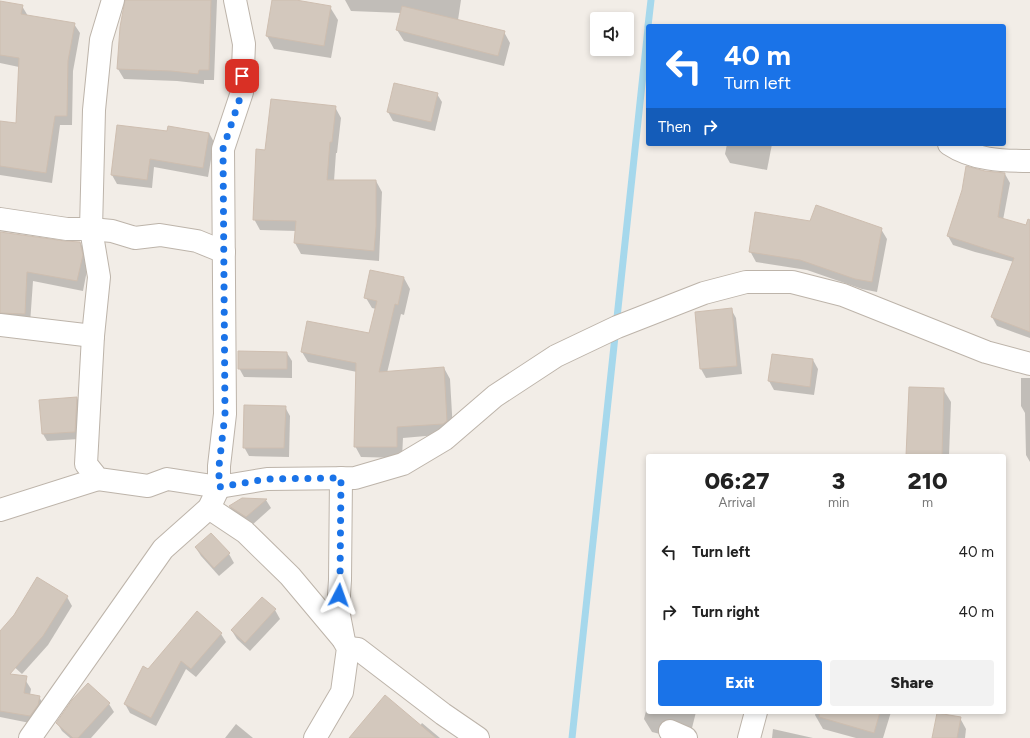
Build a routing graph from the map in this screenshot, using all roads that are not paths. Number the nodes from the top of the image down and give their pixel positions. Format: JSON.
{"nodes":[{"id":1,"x":113,"y":0,"type":"edge"},
{"id":2,"x":235,"y":0,"type":"edge"},
{"id":3,"x":952,"y":146,"type":"edge"},
{"id":4,"x":1030,"y":161,"type":"edge"},
{"id":5,"x":0,"y":219,"type":"edge"},
{"id":6,"x":91,"y":229,"type":"junction"},
{"id":7,"x":224,"y":252,"type":"junction"},
{"id":8,"x":0,"y":325,"type":"edge"},
{"id":9,"x":93,"y":336,"type":"junction"},
{"id":10,"x":1030,"y":364,"type":"edge"},
{"id":11,"x":341,"y":478,"type":"junction"},
{"id":12,"x":98,"y":479,"type":"junction"},
{"id":13,"x":219,"y":487,"type":"junction"},
{"id":14,"x":209,"y":508,"type":"junction"},
{"id":15,"x":0,"y":510,"type":"edge"},
{"id":16,"x":346,"y":644,"type":"junction"},
{"id":17,"x":755,"y":714,"type":"edge"},
{"id":18,"x":30,"y":738,"type":"edge"},
{"id":19,"x":316,"y":738,"type":"edge"},
{"id":20,"x":478,"y":738,"type":"edge"},
{"id":21,"x":749,"y":738,"type":"edge"}],
"edges":[{"from":1,"to":6,"type":"street"},
{"from":2,"to":7,"type":"street"},
{"from":3,"to":4,"type":"street"},
{"from":5,"to":6,"type":"street"},
{"from":6,"to":7,"type":"street"},
{"from":6,"to":9,"type":"street"},
{"from":7,"to":13,"type":"street"},
{"from":8,"to":9,"type":"street"},
{"from":9,"to":12,"type":"street"},
{"from":10,"to":11,"type":"street"},
{"from":11,"to":13,"type":"street"},
{"from":11,"to":16,"type":"street"},
{"from":12,"to":13,"type":"street"},
{"from":12,"to":15,"type":"street"},
{"from":13,"to":14,"type":"street"},
{"from":14,"to":16,"type":"street"},
{"from":14,"to":18,"type":"street"},
{"from":16,"to":19,"type":"street"},
{"from":16,"to":20,"type":"street"},
{"from":17,"to":21,"type":"street"}]}
